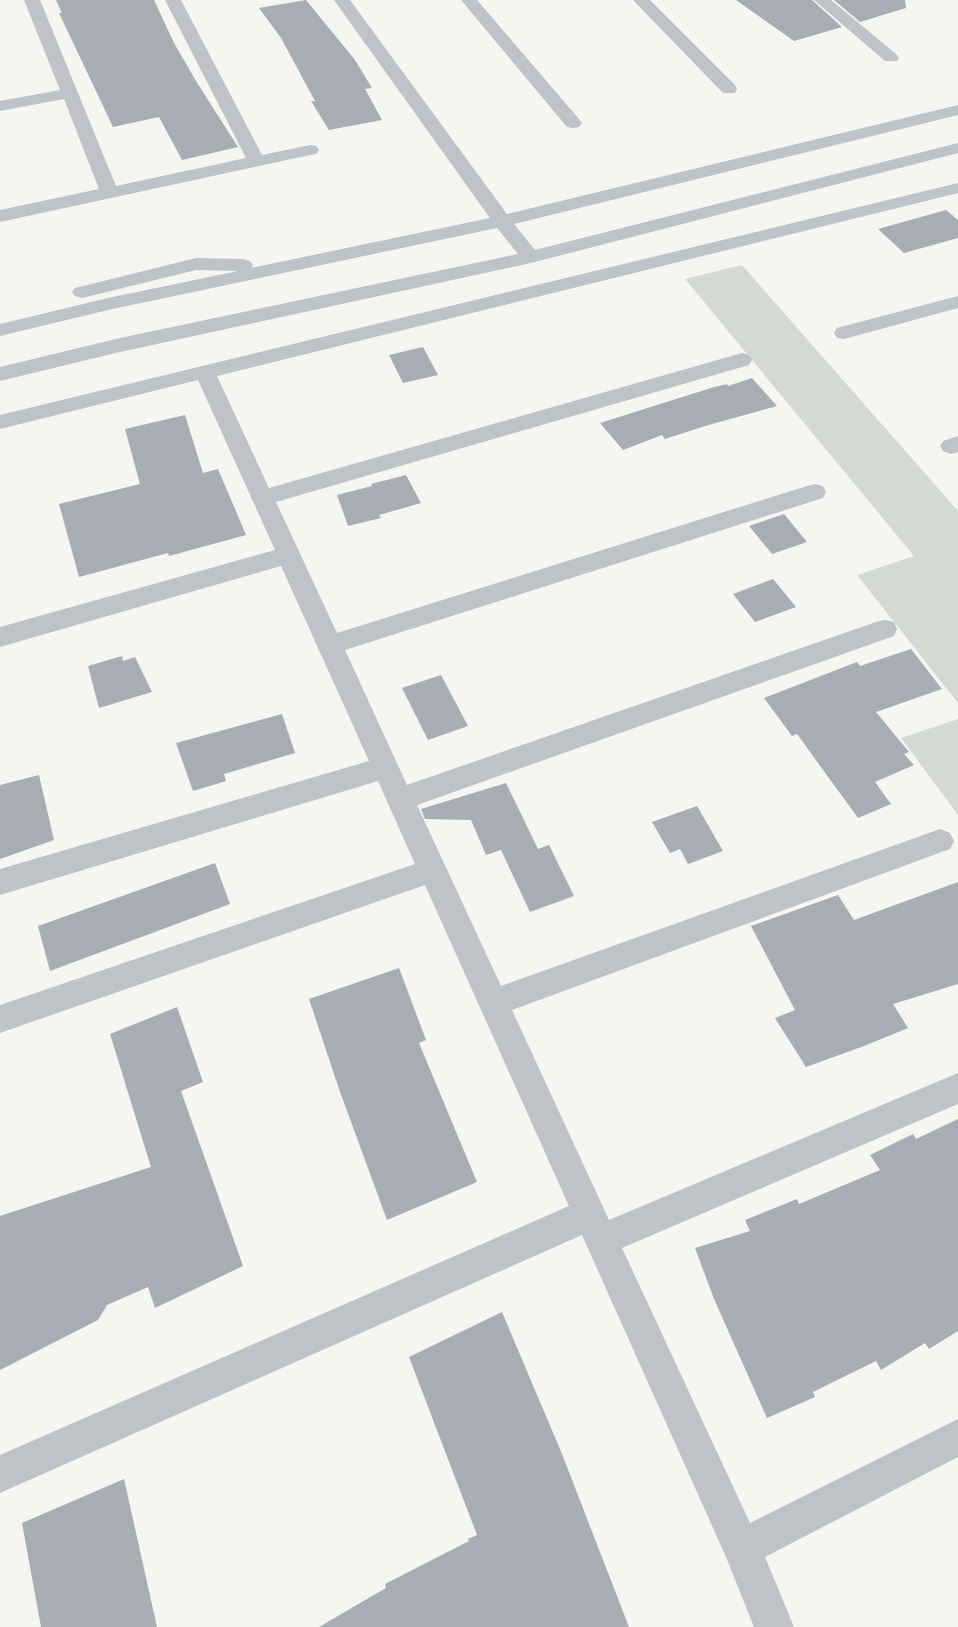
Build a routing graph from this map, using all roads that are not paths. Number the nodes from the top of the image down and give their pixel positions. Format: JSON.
{"nodes":[{"id":1,"x":32,"y":0,"type":"edge"},
{"id":2,"x":173,"y":0,"type":"edge"},
{"id":3,"x":342,"y":0,"type":"edge"},
{"id":4,"x":469,"y":0,"type":"edge"},
{"id":5,"x":641,"y":0,"type":"edge"},
{"id":6,"x":822,"y":0,"type":"edge"},
{"id":7,"x":891,"y":58,"type":"dead end"},
{"id":8,"x":729,"y":89,"type":"dead end"},
{"id":9,"x":70,"y":93,"type":"junction"},
{"id":10,"x":0,"y":106,"type":"edge"},
{"id":11,"x":958,"y":110,"type":"edge"},
{"id":12,"x":573,"y":123,"type":"dead end"},
{"id":13,"x":958,"y":148,"type":"edge"},
{"id":14,"x":310,"y":150,"type":"dead end"},
{"id":15,"x":256,"y":161,"type":"junction"},
{"id":16,"x":958,"y":188,"type":"edge"},
{"id":17,"x":110,"y":193,"type":"junction"},
{"id":18,"x":0,"y":216,"type":"edge"},
{"id":19,"x":502,"y":221,"type":"junction"},
{"id":20,"x":531,"y":257,"type":"junction"},
{"id":21,"x":958,"y":302,"type":"edge"},
{"id":22,"x":7,"y":328,"type":"edge"},
{"id":23,"x":844,"y":333,"type":"dead end"},
{"id":24,"x":742,"y":360,"type":"dead end"},
{"id":25,"x":205,"y":372,"type":"junction"},
{"id":26,"x":0,"y":374,"type":"edge"},
{"id":27,"x":0,"y":422,"type":"edge"},
{"id":28,"x":815,"y":492,"type":"dead end"},
{"id":29,"x":263,"y":498,"type":"junction"},
{"id":30,"x":289,"y":555,"type":"junction"},
{"id":31,"x":885,"y":629,"type":"dead end"},
{"id":32,"x":0,"y":637,"type":"edge"},
{"id":33,"x":330,"y":645,"type":"junction"},
{"id":34,"x":386,"y":767,"type":"junction"},
{"id":35,"x":400,"y":799,"type":"junction"},
{"id":36,"x":940,"y":841,"type":"dead end"},
{"id":37,"x":432,"y":870,"type":"junction"},
{"id":38,"x":0,"y":882,"type":"edge"},
{"id":39,"x":493,"y":1003,"type":"junction"},
{"id":40,"x":0,"y":1020,"type":"edge"},
{"id":41,"x":958,"y":1088,"type":"edge"},
{"id":42,"x":596,"y":1227,"type":"junction"},
{"id":43,"x":958,"y":1437,"type":"edge"},
{"id":44,"x":0,"y":1474,"type":"edge"},
{"id":45,"x":742,"y":1548,"type":"junction"},
{"id":46,"x":774,"y":1627,"type":"edge"}],
"edges":[{"from":1,"to":9,"type":"street"},
{"from":2,"to":15,"type":"street"},
{"from":3,"to":19,"type":"street"},
{"from":4,"to":12,"type":"street"},
{"from":5,"to":8,"type":"street"},
{"from":6,"to":7,"type":"street"},
{"from":9,"to":10,"type":"street"},
{"from":9,"to":17,"type":"street"},
{"from":11,"to":19,"type":"street"},
{"from":13,"to":20,"type":"street"},
{"from":14,"to":15,"type":"street"},
{"from":15,"to":17,"type":"street"},
{"from":16,"to":25,"type":"street"},
{"from":17,"to":18,"type":"street"},
{"from":19,"to":20,"type":"street"},
{"from":19,"to":22,"type":"street"},
{"from":20,"to":26,"type":"street"},
{"from":21,"to":23,"type":"street"},
{"from":24,"to":29,"type":"street"},
{"from":25,"to":27,"type":"street"},
{"from":25,"to":29,"type":"street"},
{"from":28,"to":33,"type":"street"},
{"from":29,"to":30,"type":"street"},
{"from":30,"to":32,"type":"street"},
{"from":30,"to":33,"type":"street"},
{"from":31,"to":35,"type":"street"},
{"from":33,"to":34,"type":"street"},
{"from":34,"to":35,"type":"street"},
{"from":34,"to":38,"type":"street"},
{"from":35,"to":37,"type":"street"},
{"from":36,"to":39,"type":"street"},
{"from":37,"to":39,"type":"street"},
{"from":37,"to":40,"type":"street"},
{"from":39,"to":42,"type":"street"},
{"from":41,"to":42,"type":"street"},
{"from":42,"to":44,"type":"street"},
{"from":42,"to":45,"type":"street"},
{"from":43,"to":45,"type":"street"},
{"from":45,"to":46,"type":"street"}]}
